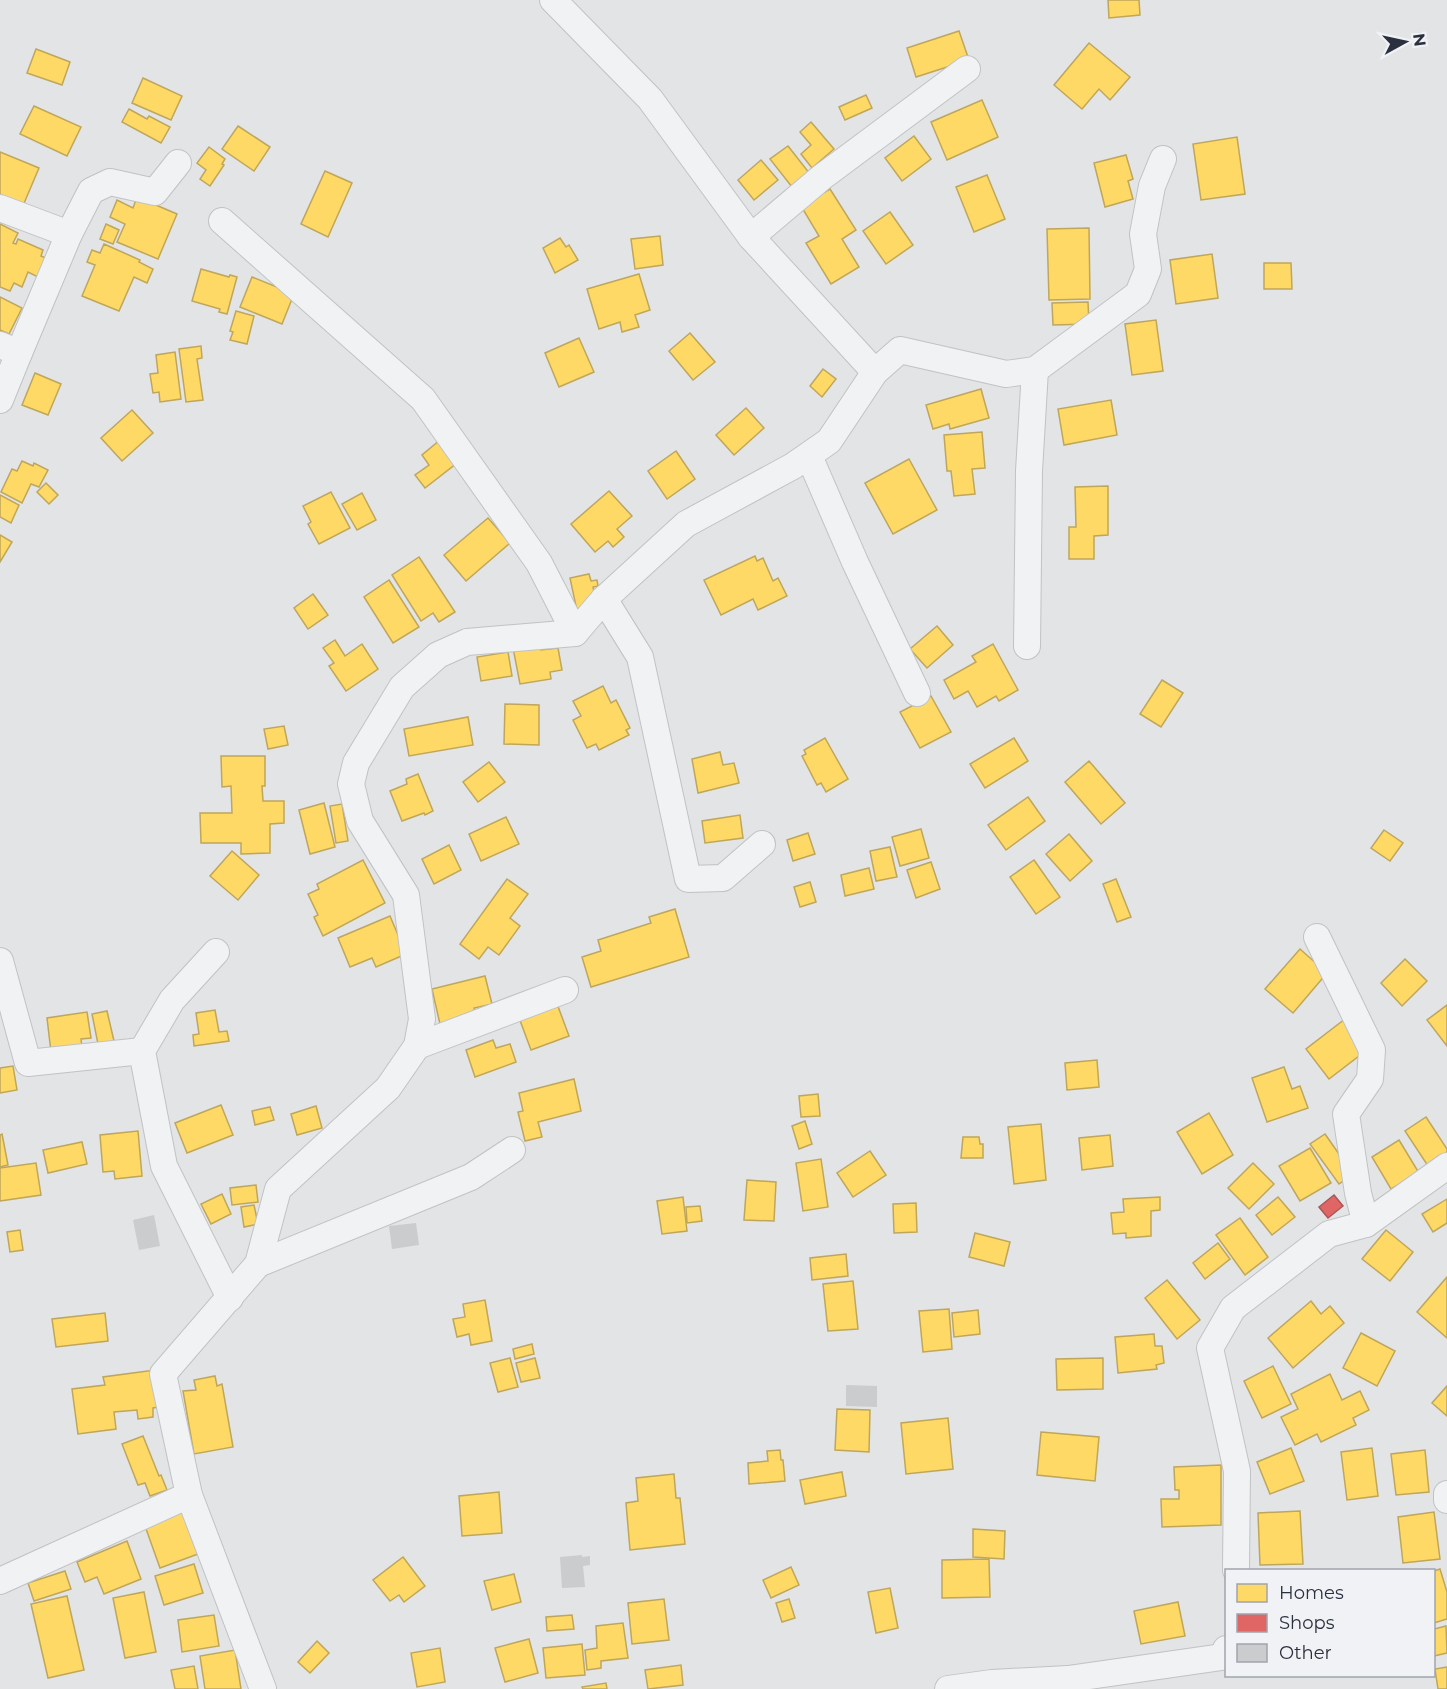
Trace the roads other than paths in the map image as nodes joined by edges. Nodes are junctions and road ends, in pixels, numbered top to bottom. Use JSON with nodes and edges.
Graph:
{"nodes":[{"id":1,"x":553,"y":0,"type":"edge"},
{"id":2,"x":967,"y":69,"type":"dead end"},
{"id":3,"x":1163,"y":159,"type":"dead end"},
{"id":4,"x":178,"y":163,"type":"dead end"},
{"id":5,"x":0,"y":208,"type":"edge"},
{"id":6,"x":222,"y":221,"type":"dead end"},
{"id":7,"x":69,"y":234,"type":"junction"},
{"id":8,"x":751,"y":237,"type":"junction"},
{"id":9,"x":10,"y":349,"type":"edge"},
{"id":10,"x":1035,"y":370,"type":"junction"},
{"id":11,"x":875,"y":372,"type":"junction"},
{"id":12,"x":0,"y":400,"type":"edge"},
{"id":13,"x":809,"y":456,"type":"junction"},
{"id":14,"x":604,"y":600,"type":"junction"},
{"id":15,"x":575,"y":633,"type":"junction"},
{"id":16,"x":1027,"y":646,"type":"dead end"},
{"id":17,"x":917,"y":693,"type":"dead end"},
{"id":18,"x":762,"y":844,"type":"dead end"},
{"id":19,"x":1317,"y":937,"type":"dead end"},
{"id":20,"x":216,"y":952,"type":"dead end"},
{"id":21,"x":0,"y":961,"type":"edge"},
{"id":22,"x":565,"y":990,"type":"dead end"},
{"id":23,"x":417,"y":1046,"type":"junction"},
{"id":24,"x":142,"y":1051,"type":"junction"},
{"id":25,"x":512,"y":1150,"type":"dead end"},
{"id":26,"x":1447,"y":1166,"type":"edge"},
{"id":27,"x":1366,"y":1224,"type":"junction"},
{"id":28,"x":258,"y":1264,"type":"junction"},
{"id":29,"x":230,"y":1298,"type":"junction"},
{"id":30,"x":1447,"y":1494,"type":"edge"},
{"id":31,"x":189,"y":1495,"type":"junction"},
{"id":32,"x":1447,"y":1500,"type":"edge"},
{"id":33,"x":1236,"y":1569,"type":"edge"},
{"id":34,"x":0,"y":1581,"type":"edge"},
{"id":35,"x":1225,"y":1652,"type":"edge"},
{"id":36,"x":992,"y":1686,"type":"edge"},
{"id":37,"x":263,"y":1689,"type":"edge"},
{"id":38,"x":948,"y":1689,"type":"edge"}],
"edges":[{"from":1,"to":8,"type":"street"},
{"from":2,"to":8,"type":"street"},
{"from":3,"to":10,"type":"street"},
{"from":4,"to":7,"type":"street"},
{"from":5,"to":7,"type":"street"},
{"from":6,"to":15,"type":"street"},
{"from":7,"to":9,"type":"street"},
{"from":8,"to":11,"type":"street"},
{"from":9,"to":12,"type":"street"},
{"from":10,"to":11,"type":"street"},
{"from":10,"to":16,"type":"street"},
{"from":11,"to":13,"type":"street"},
{"from":13,"to":14,"type":"street"},
{"from":13,"to":17,"type":"street"},
{"from":14,"to":15,"type":"street"},
{"from":14,"to":18,"type":"street"},
{"from":15,"to":23,"type":"street"},
{"from":19,"to":27,"type":"street"},
{"from":20,"to":24,"type":"street"},
{"from":21,"to":24,"type":"street"},
{"from":22,"to":23,"type":"street"},
{"from":23,"to":28,"type":"street"},
{"from":24,"to":29,"type":"street"},
{"from":25,"to":28,"type":"street"},
{"from":26,"to":27,"type":"street"},
{"from":27,"to":33,"type":"street"},
{"from":28,"to":29,"type":"street"},
{"from":29,"to":31,"type":"street"},
{"from":30,"to":32,"type":"street"},
{"from":31,"to":34,"type":"street"},
{"from":31,"to":37,"type":"street"},
{"from":35,"to":36,"type":"street"},
{"from":36,"to":38,"type":"street"}]}
